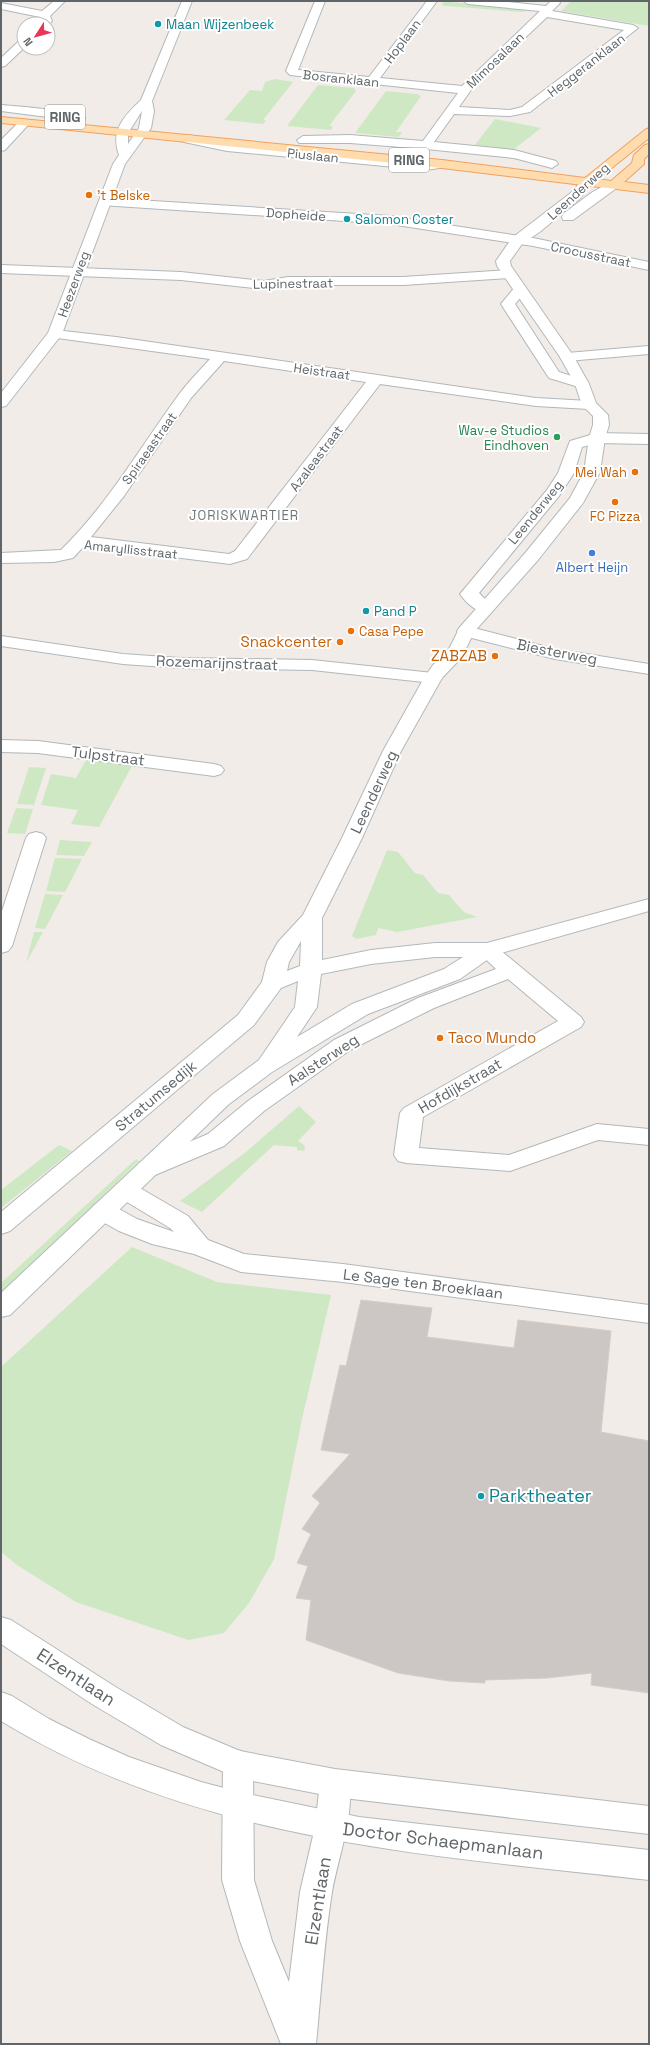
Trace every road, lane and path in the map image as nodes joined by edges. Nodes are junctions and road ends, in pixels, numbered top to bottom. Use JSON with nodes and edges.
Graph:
{"nodes":[{"id":1,"x":60,"y":1,"type":"edge"},
{"id":2,"x":187,"y":1,"type":"edge"},
{"id":3,"x":320,"y":1,"type":"edge"},
{"id":4,"x":432,"y":1,"type":"edge"},
{"id":5,"x":468,"y":1,"type":"edge"},
{"id":6,"x":557,"y":1,"type":"edge"},
{"id":7,"x":1,"y":6,"type":"edge"},
{"id":8,"x":546,"y":11,"type":"junction"},
{"id":9,"x":32,"y":16,"type":"edge"},
{"id":10,"x":47,"y":16,"type":"edge"},
{"id":11,"x":16,"y":49,"type":"edge"},
{"id":12,"x":1,"y":63,"type":"edge"},
{"id":13,"x":372,"y":81,"type":"junction"},
{"id":14,"x":465,"y":90,"type":"junction"},
{"id":15,"x":146,"y":101,"type":"junction"},
{"id":16,"x":1,"y":108,"type":"edge"},
{"id":17,"x":451,"y":110,"type":"junction"},
{"id":18,"x":1,"y":113,"type":"edge"},
{"id":19,"x":79,"y":118,"type":"junction"},
{"id":20,"x":1,"y":120,"type":"edge"},
{"id":21,"x":24,"y":123,"type":"junction"},
{"id":22,"x":148,"y":124,"type":"junction"},
{"id":23,"x":125,"y":127,"type":"junction"},
{"id":24,"x":649,"y":132,"type":"edge"},
{"id":25,"x":142,"y":135,"type":"junction"},
{"id":26,"x":185,"y":138,"type":"joint"},
{"id":27,"x":303,"y":140,"type":"junction"},
{"id":28,"x":426,"y":145,"type":"junction"},
{"id":29,"x":1,"y":146,"type":"edge"},
{"id":30,"x":649,"y":148,"type":"edge"},
{"id":31,"x":125,"y":154,"type":"junction"},
{"id":32,"x":442,"y":164,"type":"joint"},
{"id":33,"x":558,"y":164,"type":"joint"},
{"id":34,"x":586,"y":168,"type":"dead end"},
{"id":35,"x":601,"y":169,"type":"junction"},
{"id":36,"x":628,"y":173,"type":"junction"},
{"id":37,"x":642,"y":176,"type":"dead end"},
{"id":38,"x":588,"y":181,"type":"junction"},
{"id":39,"x":614,"y":184,"type":"junction"},
{"id":40,"x":649,"y":188,"type":"edge"},
{"id":41,"x":105,"y":202,"type":"junction"},
{"id":42,"x":517,"y":241,"type":"junction"},
{"id":43,"x":533,"y":242,"type":"junction"},
{"id":44,"x":649,"y":266,"type":"edge"},
{"id":45,"x":1,"y":269,"type":"edge"},
{"id":46,"x":78,"y":271,"type":"junction"},
{"id":47,"x":509,"y":274,"type":"junction"},
{"id":48,"x":520,"y":290,"type":"junction"},
{"id":49,"x":55,"y":334,"type":"junction"},
{"id":50,"x":649,"y":350,"type":"edge"},
{"id":51,"x":220,"y":357,"type":"junction"},
{"id":52,"x":567,"y":357,"type":"junction"},
{"id":53,"x":376,"y":379,"type":"junction"},
{"id":54,"x":582,"y":384,"type":"junction"},
{"id":55,"x":1,"y":403,"type":"edge"},
{"id":56,"x":590,"y":404,"type":"junction"},
{"id":57,"x":597,"y":438,"type":"junction"},
{"id":58,"x":649,"y":439,"type":"edge"},
{"id":59,"x":80,"y":541,"type":"junction"},
{"id":60,"x":241,"y":555,"type":"joint"},
{"id":61,"x":1,"y":558,"type":"edge"},
{"id":62,"x":485,"y":608,"type":"junction"},
{"id":63,"x":463,"y":636,"type":"junction"},
{"id":64,"x":1,"y":641,"type":"edge"},
{"id":65,"x":649,"y":670,"type":"edge"},
{"id":66,"x":436,"y":673,"type":"junction"},
{"id":67,"x":1,"y":746,"type":"edge"},
{"id":68,"x":214,"y":770,"type":"dead end"},
{"id":69,"x":36,"y":838,"type":"dead end"},
{"id":70,"x":649,"y":905,"type":"edge"},
{"id":71,"x":312,"y":918,"type":"junction"},
{"id":72,"x":1,"y":946,"type":"edge"},
{"id":73,"x":487,"y":950,"type":"junction"},
{"id":74,"x":309,"y":970,"type":"junction"},
{"id":75,"x":512,"y":970,"type":"junction"},
{"id":76,"x":273,"y":983,"type":"junction"},
{"id":77,"x":264,"y":1067,"type":"junction"},
{"id":78,"x":649,"y":1137,"type":"edge"},
{"id":79,"x":147,"y":1169,"type":"junction"},
{"id":80,"x":125,"y":1190,"type":"junction"},
{"id":81,"x":103,"y":1212,"type":"junction"},
{"id":82,"x":1,"y":1225,"type":"edge"},
{"id":83,"x":199,"y":1246,"type":"junction"},
{"id":84,"x":1,"y":1308,"type":"edge"},
{"id":85,"x":649,"y":1314,"type":"edge"},
{"id":86,"x":1,"y":1629,"type":"edge"},
{"id":87,"x":1,"y":1705,"type":"edge"},
{"id":88,"x":238,"y":1764,"type":"junction"},
{"id":89,"x":335,"y":1783,"type":"junction"},
{"id":90,"x":239,"y":1807,"type":"junction"},
{"id":91,"x":649,"y":1820,"type":"edge"},
{"id":92,"x":331,"y":1827,"type":"junction"},
{"id":93,"x":649,"y":1865,"type":"edge"},
{"id":94,"x":298,"y":2044,"type":"edge"}],
"edges":[{"from":1,"to":10,"type":"street"},
{"from":2,"to":15,"type":"street"},
{"from":3,"to":13,"type":"street","name":"Bosranklaan"},
{"from":4,"to":13,"type":"street","name":"Hoplaan"},
{"from":5,"to":8,"type":"street"},
{"from":6,"to":8,"type":"street","name":"Mimosalaan"},
{"from":7,"to":9,"type":"street"},
{"from":8,"to":14,"type":"street","name":"Mimosalaan"},
{"from":8,"to":17,"type":"street","name":"Heggeranklaan"},
{"from":11,"to":12,"type":"street"},
{"from":13,"to":14,"type":"street","name":"Bosranklaan"},
{"from":14,"to":17,"type":"street","name":"Mimosalaan"},
{"from":15,"to":22,"type":"street"},
{"from":15,"to":23,"type":"street"},
{"from":16,"to":19,"type":"street","name":"Piuslaan"},
{"from":17,"to":28,"type":"street","name":"Mimosalaan"},
{"from":18,"to":19,"type":"main road","name":"Piuslaan","number":"RING"},
{"from":19,"to":23,"type":"main road","name":"Piuslaan","number":"RING"},
{"from":20,"to":21,"type":"main road","name":"Piuslaan","number":"RING"},
{"from":21,"to":23,"type":"main road","name":"Piuslaan","number":"RING"},
{"from":21,"to":29,"type":"street"},
{"from":22,"to":23,"type":"main road","name":"Piuslaan","number":"RING"},
{"from":22,"to":25,"type":"street","name":"Heezerweg"},
{"from":22,"to":27,"type":"main road","name":"Piuslaan","number":"RING"},
{"from":23,"to":25,"type":"main road","name":"Piuslaan","number":"RING"},
{"from":23,"to":31,"type":"street"},
{"from":24,"to":35,"type":"main road","name":"Leenderweg"},
{"from":25,"to":26,"type":"main road","name":"Piuslaan","number":"RING"},
{"from":25,"to":31,"type":"street","name":"Heezerweg"},
{"from":26,"to":32,"type":"street","name":"Piuslaan"},
{"from":27,"to":28,"type":"street","name":"Piuslaan"},
{"from":27,"to":33,"type":"main road","name":"Piuslaan","number":"RING"},
{"from":28,"to":33,"type":"street","name":"Piuslaan"},
{"from":30,"to":36,"type":"main road","name":"Leenderweg"},
{"from":31,"to":41,"type":"street","name":"Heezerweg"},
{"from":32,"to":38,"type":"main road","name":"Piuslaan","number":"RING"},
{"from":34,"to":35,"type":"main road"},
{"from":35,"to":36,"type":"main road"},
{"from":35,"to":38,"type":"main road","name":"Leenderweg"},
{"from":36,"to":37,"type":"main road"},
{"from":36,"to":39,"type":"main road","name":"Leenderweg"},
{"from":38,"to":39,"type":"main road","number":"RING"},
{"from":38,"to":42,"type":"street","name":"Leenderweg"},
{"from":39,"to":40,"type":"main road","number":"RING"},
{"from":39,"to":43,"type":"street","name":"Leenderweg"},
{"from":41,"to":42,"type":"street","name":"Dopheide"},
{"from":41,"to":46,"type":"street","name":"Heezerweg"},
{"from":42,"to":43,"type":"street","name":"Dopheide"},
{"from":42,"to":47,"type":"street","name":"Leenderweg"},
{"from":43,"to":44,"type":"street","name":"Crocusstraat"},
{"from":43,"to":47,"type":"street","name":"Leenderweg"},
{"from":45,"to":46,"type":"street","name":"Lupinestraat"},
{"from":46,"to":47,"type":"street","name":"Lupinestraat"},
{"from":46,"to":49,"type":"street","name":"Heezerweg"},
{"from":47,"to":48,"type":"street","name":"Leenderweg"},
{"from":48,"to":52,"type":"street","name":"Leenderweg"},
{"from":48,"to":54,"type":"street"},
{"from":49,"to":51,"type":"street","name":"Heistraat"},
{"from":49,"to":55,"type":"street","name":"Heezerweg"},
{"from":50,"to":52,"type":"street"},
{"from":51,"to":53,"type":"street","name":"Heistraat"},
{"from":51,"to":59,"type":"street","name":"Spiraeastraat"},
{"from":52,"to":54,"type":"street","name":"Leenderweg"},
{"from":53,"to":56,"type":"street","name":"Heistraat"},
{"from":53,"to":60,"type":"street","name":"Azaleastraat"},
{"from":54,"to":56,"type":"street","name":"Leenderweg"},
{"from":56,"to":57,"type":"street","name":"Leenderweg"},
{"from":57,"to":58,"type":"street"},
{"from":57,"to":62,"type":"street","name":"Leenderweg"},
{"from":57,"to":62,"type":"street","name":"Leenderweg"},
{"from":59,"to":60,"type":"street","name":"Amaryllisstraat"},
{"from":59,"to":61,"type":"street","name":"Amaryllisstraat"},
{"from":62,"to":63,"type":"street","name":"Leenderweg"},
{"from":63,"to":65,"type":"street","name":"Biesterweg"},
{"from":63,"to":66,"type":"street","name":"Leenderweg"},
{"from":64,"to":66,"type":"street","name":"Rozemarijnstraat"},
{"from":66,"to":71,"type":"street","name":"Leenderweg"},
{"from":67,"to":68,"type":"street","name":"Tulpstraat"},
{"from":69,"to":72,"type":"street"},
{"from":70,"to":73,"type":"street","name":"Aalsterweg"},
{"from":71,"to":74,"type":"street","name":"Leenderweg"},
{"from":71,"to":76,"type":"street","name":"Leenderweg"},
{"from":73,"to":74,"type":"street","name":"Aalsterweg"},
{"from":73,"to":75,"type":"street"},
{"from":73,"to":77,"type":"street","name":"Aalsterweg"},
{"from":74,"to":76,"type":"street"},
{"from":74,"to":77,"type":"street","name":"Leenderweg"},
{"from":75,"to":78,"type":"street","name":"Hofdijkstraat"},
{"from":75,"to":79,"type":"street","name":"Aalsterweg"},
{"from":76,"to":82,"type":"street","name":"Stratumsedijk"},
{"from":77,"to":79,"type":"street"},
{"from":79,"to":80,"type":"street"},
{"from":80,"to":81,"type":"street"},
{"from":80,"to":83,"type":"street","name":"Le Sage ten Broeklaan"},
{"from":81,"to":83,"type":"street","name":"Le Sage ten Broeklaan"},
{"from":81,"to":84,"type":"street"},
{"from":83,"to":85,"type":"street","name":"Le Sage ten Broeklaan"},
{"from":86,"to":88,"type":"street","name":"Elzentlaan"},
{"from":87,"to":90,"type":"street"},
{"from":88,"to":89,"type":"street","name":"Elzentlaan"},
{"from":88,"to":90,"type":"street","name":"Elzentlaan"},
{"from":89,"to":91,"type":"street"},
{"from":89,"to":92,"type":"street","name":"Elzentlaan"},
{"from":90,"to":92,"type":"street","name":"Doctor Schaepmanlaan"},
{"from":90,"to":94,"type":"street","name":"Elzentlaan"},
{"from":92,"to":93,"type":"street","name":"Doctor Schaepmanlaan"},
{"from":92,"to":94,"type":"street","name":"Elzentlaan"}]}
